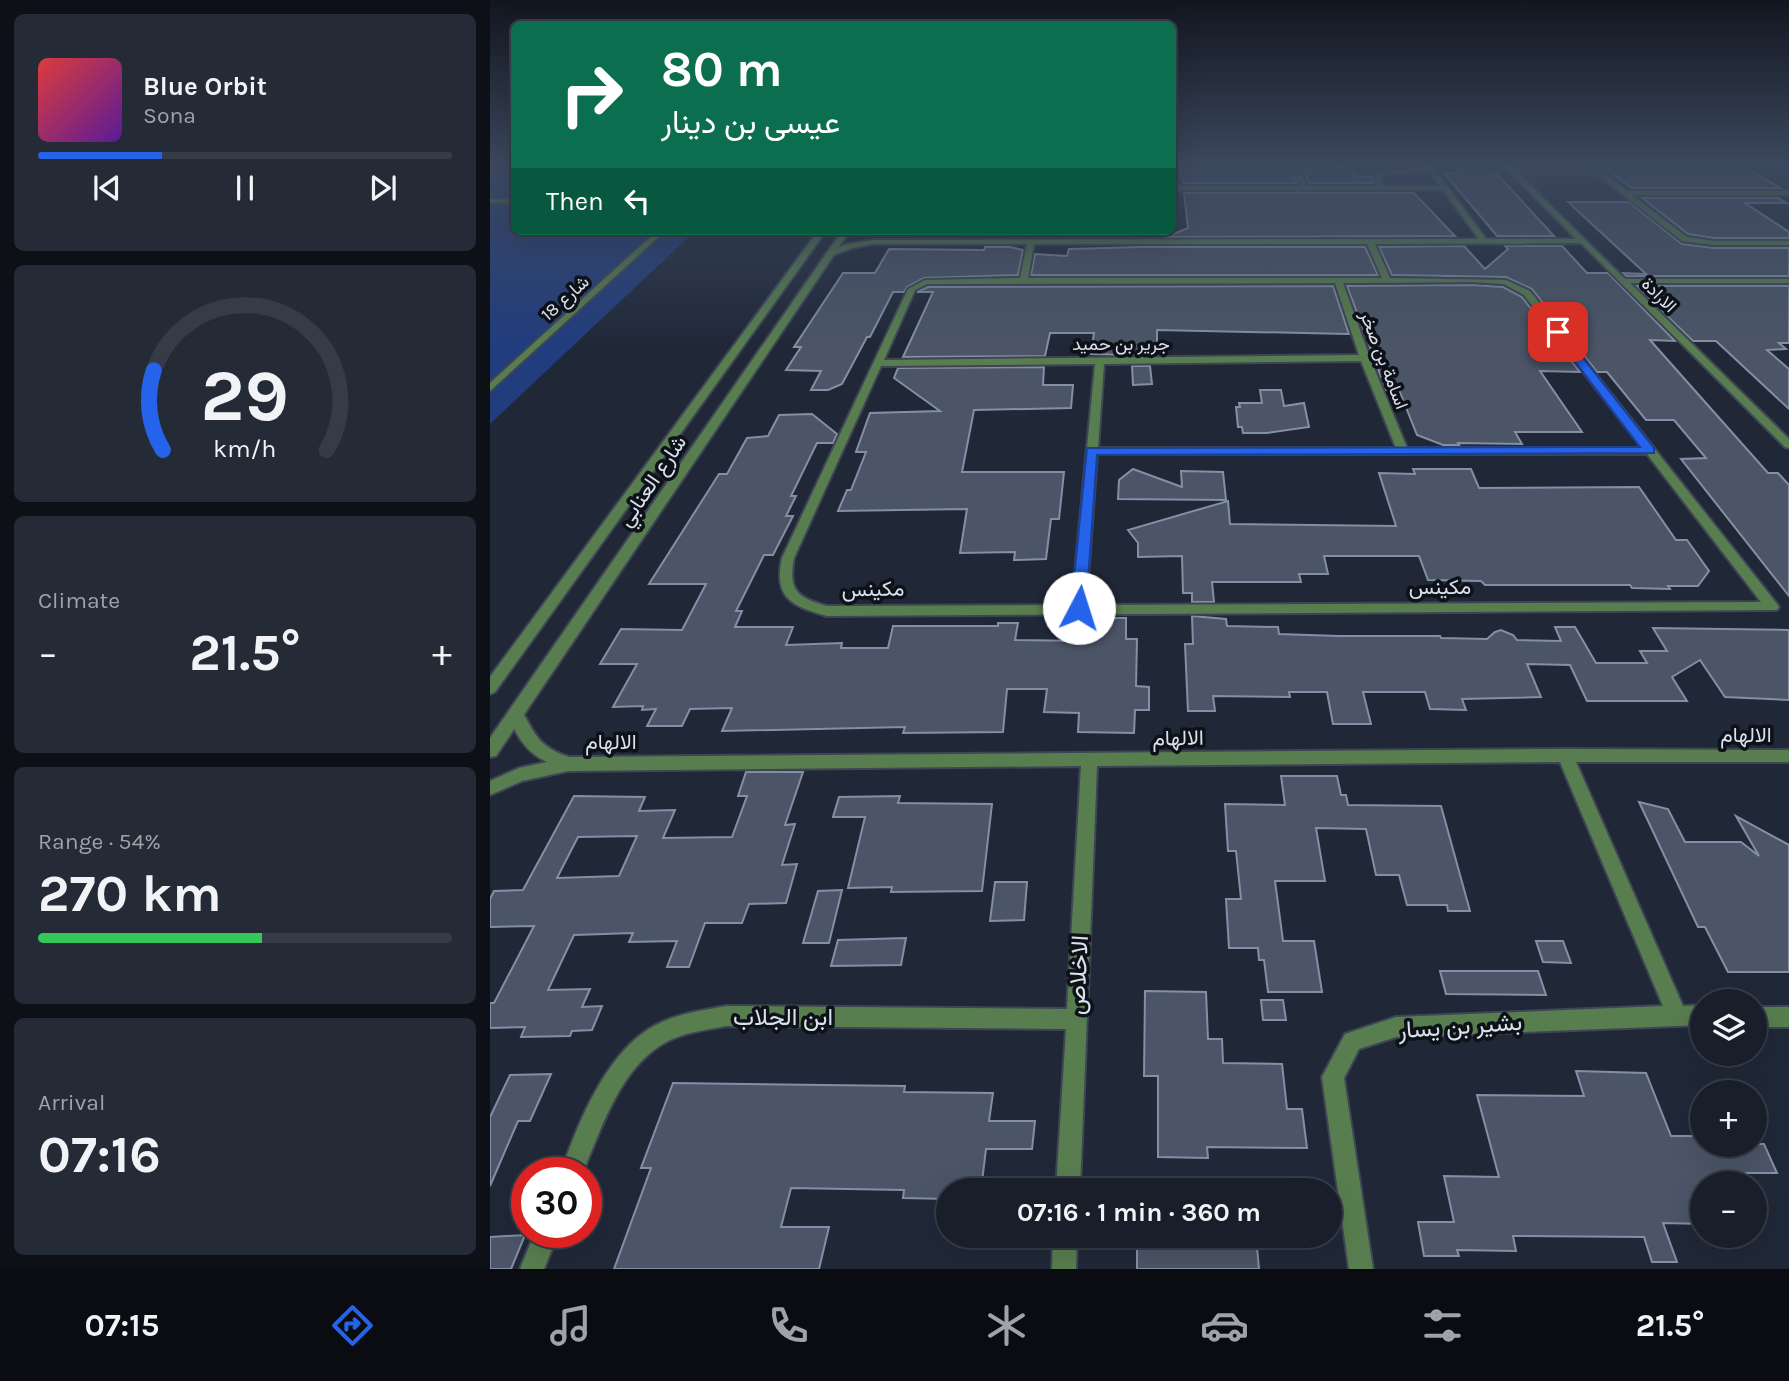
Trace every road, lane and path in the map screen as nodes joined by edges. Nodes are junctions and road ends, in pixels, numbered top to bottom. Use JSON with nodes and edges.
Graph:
{"nodes":[{"id":1,"x":1473,"y":225,"type":"edge"},
{"id":2,"x":1565,"y":225,"type":"edge"},
{"id":3,"x":1667,"y":225,"type":"edge"},
{"id":4,"x":657,"y":235,"type":"edge"},
{"id":5,"x":819,"y":235,"type":"edge"},
{"id":6,"x":843,"y":235,"type":"edge"},
{"id":7,"x":853,"y":235,"type":"edge"},
{"id":8,"x":1168,"y":235,"type":"edge"},
{"id":9,"x":1370,"y":240,"type":"junction"},
{"id":10,"x":1484,"y":241,"type":"junction"},
{"id":11,"x":1581,"y":241,"type":"junction"},
{"id":12,"x":873,"y":242,"type":"junction"},
{"id":13,"x":1031,"y":242,"type":"junction"},
{"id":14,"x":1169,"y":243,"type":"junction"},
{"id":15,"x":1789,"y":243,"type":"edge"},
{"id":16,"x":829,"y":256,"type":"junction"},
{"id":17,"x":1023,"y":281,"type":"junction"},
{"id":18,"x":1338,"y":281,"type":"junction"},
{"id":19,"x":1387,"y":281,"type":"junction"},
{"id":20,"x":1623,"y":281,"type":"junction"},
{"id":21,"x":1789,"y":281,"type":"edge"},
{"id":22,"x":1365,"y":358,"type":"junction"},
{"id":23,"x":1100,"y":359,"type":"junction"},
{"id":24,"x":878,"y":363,"type":"junction"},
{"id":25,"x":490,"y":388,"type":"edge"},
{"id":26,"x":1789,"y":445,"type":"edge"},
{"id":27,"x":1402,"y":450,"type":"junction"},
{"id":28,"x":1091,"y":451,"type":"junction"},
{"id":29,"x":1650,"y":451,"type":"junction"},
{"id":30,"x":1772,"y":607,"type":"junction"},
{"id":31,"x":1789,"y":607,"type":"edge"},
{"id":32,"x":1079,"y":608,"type":"junction"},
{"id":33,"x":490,"y":688,"type":"edge"},
{"id":34,"x":516,"y":713,"type":"junction"},
{"id":35,"x":490,"y":751,"type":"edge"},
{"id":36,"x":1565,"y":755,"type":"junction"},
{"id":37,"x":1789,"y":756,"type":"edge"},
{"id":38,"x":1089,"y":760,"type":"junction"},
{"id":39,"x":568,"y":764,"type":"junction"},
{"id":40,"x":490,"y":788,"type":"edge"},
{"id":41,"x":1677,"y":1015,"type":"junction"},
{"id":42,"x":1690,"y":1015,"type":"edge"},
{"id":43,"x":1767,"y":1017,"type":"edge"},
{"id":44,"x":1789,"y":1017,"type":"edge"},
{"id":45,"x":1076,"y":1018,"type":"junction"},
{"id":46,"x":579,"y":1157,"type":"edge"},
{"id":47,"x":1069,"y":1178,"type":"edge"},
{"id":48,"x":541,"y":1248,"type":"edge"},
{"id":49,"x":1065,"y":1248,"type":"edge"},
{"id":50,"x":532,"y":1269,"type":"edge"},
{"id":51,"x":1064,"y":1269,"type":"edge"},
{"id":52,"x":1361,"y":1269,"type":"edge"}],
"edges":[{"from":1,"to":10,"type":"street"},
{"from":2,"to":11,"type":"street","name":"الارادة"},
{"from":3,"to":15,"type":"street"},
{"from":4,"to":25,"type":"street","name":"شارع 18"},
{"from":5,"to":33,"type":"street","name":"شارع العنابي"},
{"from":6,"to":16,"type":"street","name":"شارع العنابي"},
{"from":7,"to":12,"type":"street"},
{"from":8,"to":14,"type":"street"},
{"from":9,"to":10,"type":"street"},
{"from":9,"to":14,"type":"street"},
{"from":9,"to":19,"type":"street"},
{"from":10,"to":11,"type":"street"},
{"from":11,"to":20,"type":"street","name":"الارادة"},
{"from":12,"to":13,"type":"street"},
{"from":12,"to":16,"type":"street"},
{"from":13,"to":14,"type":"street"},
{"from":13,"to":17,"type":"street"},
{"from":16,"to":34,"type":"street","name":"شارع العنابي"},
{"from":17,"to":18,"type":"street","name":"مكينس"},
{"from":17,"to":24,"type":"street","name":"مكينس"},
{"from":18,"to":19,"type":"street","name":"مكينس"},
{"from":18,"to":22,"type":"street","name":"اسامة بن صخر"},
{"from":19,"to":29,"type":"street","name":"مكينس"},
{"from":20,"to":21,"type":"street"},
{"from":20,"to":26,"type":"street","name":"الارادة"},
{"from":22,"to":23,"type":"street","name":"جرير بن حميد"},
{"from":22,"to":27,"type":"street","name":"اسامة بن صخر"},
{"from":23,"to":24,"type":"street","name":"جرير بن حميد"},
{"from":23,"to":28,"type":"street"},
{"from":24,"to":32,"type":"street","name":"مكينس"},
{"from":27,"to":28,"type":"street"},
{"from":27,"to":29,"type":"street"},
{"from":28,"to":32,"type":"street"},
{"from":29,"to":30,"type":"street","name":"مكينس"},
{"from":30,"to":31,"type":"street","name":"مكينس"},
{"from":30,"to":32,"type":"street","name":"مكينس"},
{"from":34,"to":35,"type":"street","name":"شارع العنابي"},
{"from":34,"to":39,"type":"street","name":"الالهام"},
{"from":36,"to":37,"type":"street","name":"الالهام"},
{"from":36,"to":38,"type":"street","name":"الالهام"},
{"from":36,"to":41,"type":"street"},
{"from":38,"to":39,"type":"street","name":"الالهام"},
{"from":38,"to":45,"type":"street","name":"الاخلاص"},
{"from":39,"to":40,"type":"street","name":"الالهام"},
{"from":41,"to":42,"type":"street","name":"بشير بن يسار"},
{"from":41,"to":52,"type":"street","name":"بشير بن يسار"},
{"from":43,"to":44,"type":"street"},
{"from":45,"to":46,"type":"street","name":"ابن الجلاب"},
{"from":45,"to":47,"type":"street","name":"الاخلاص"},
{"from":48,"to":50,"type":"street"},
{"from":49,"to":51,"type":"street"}]}
